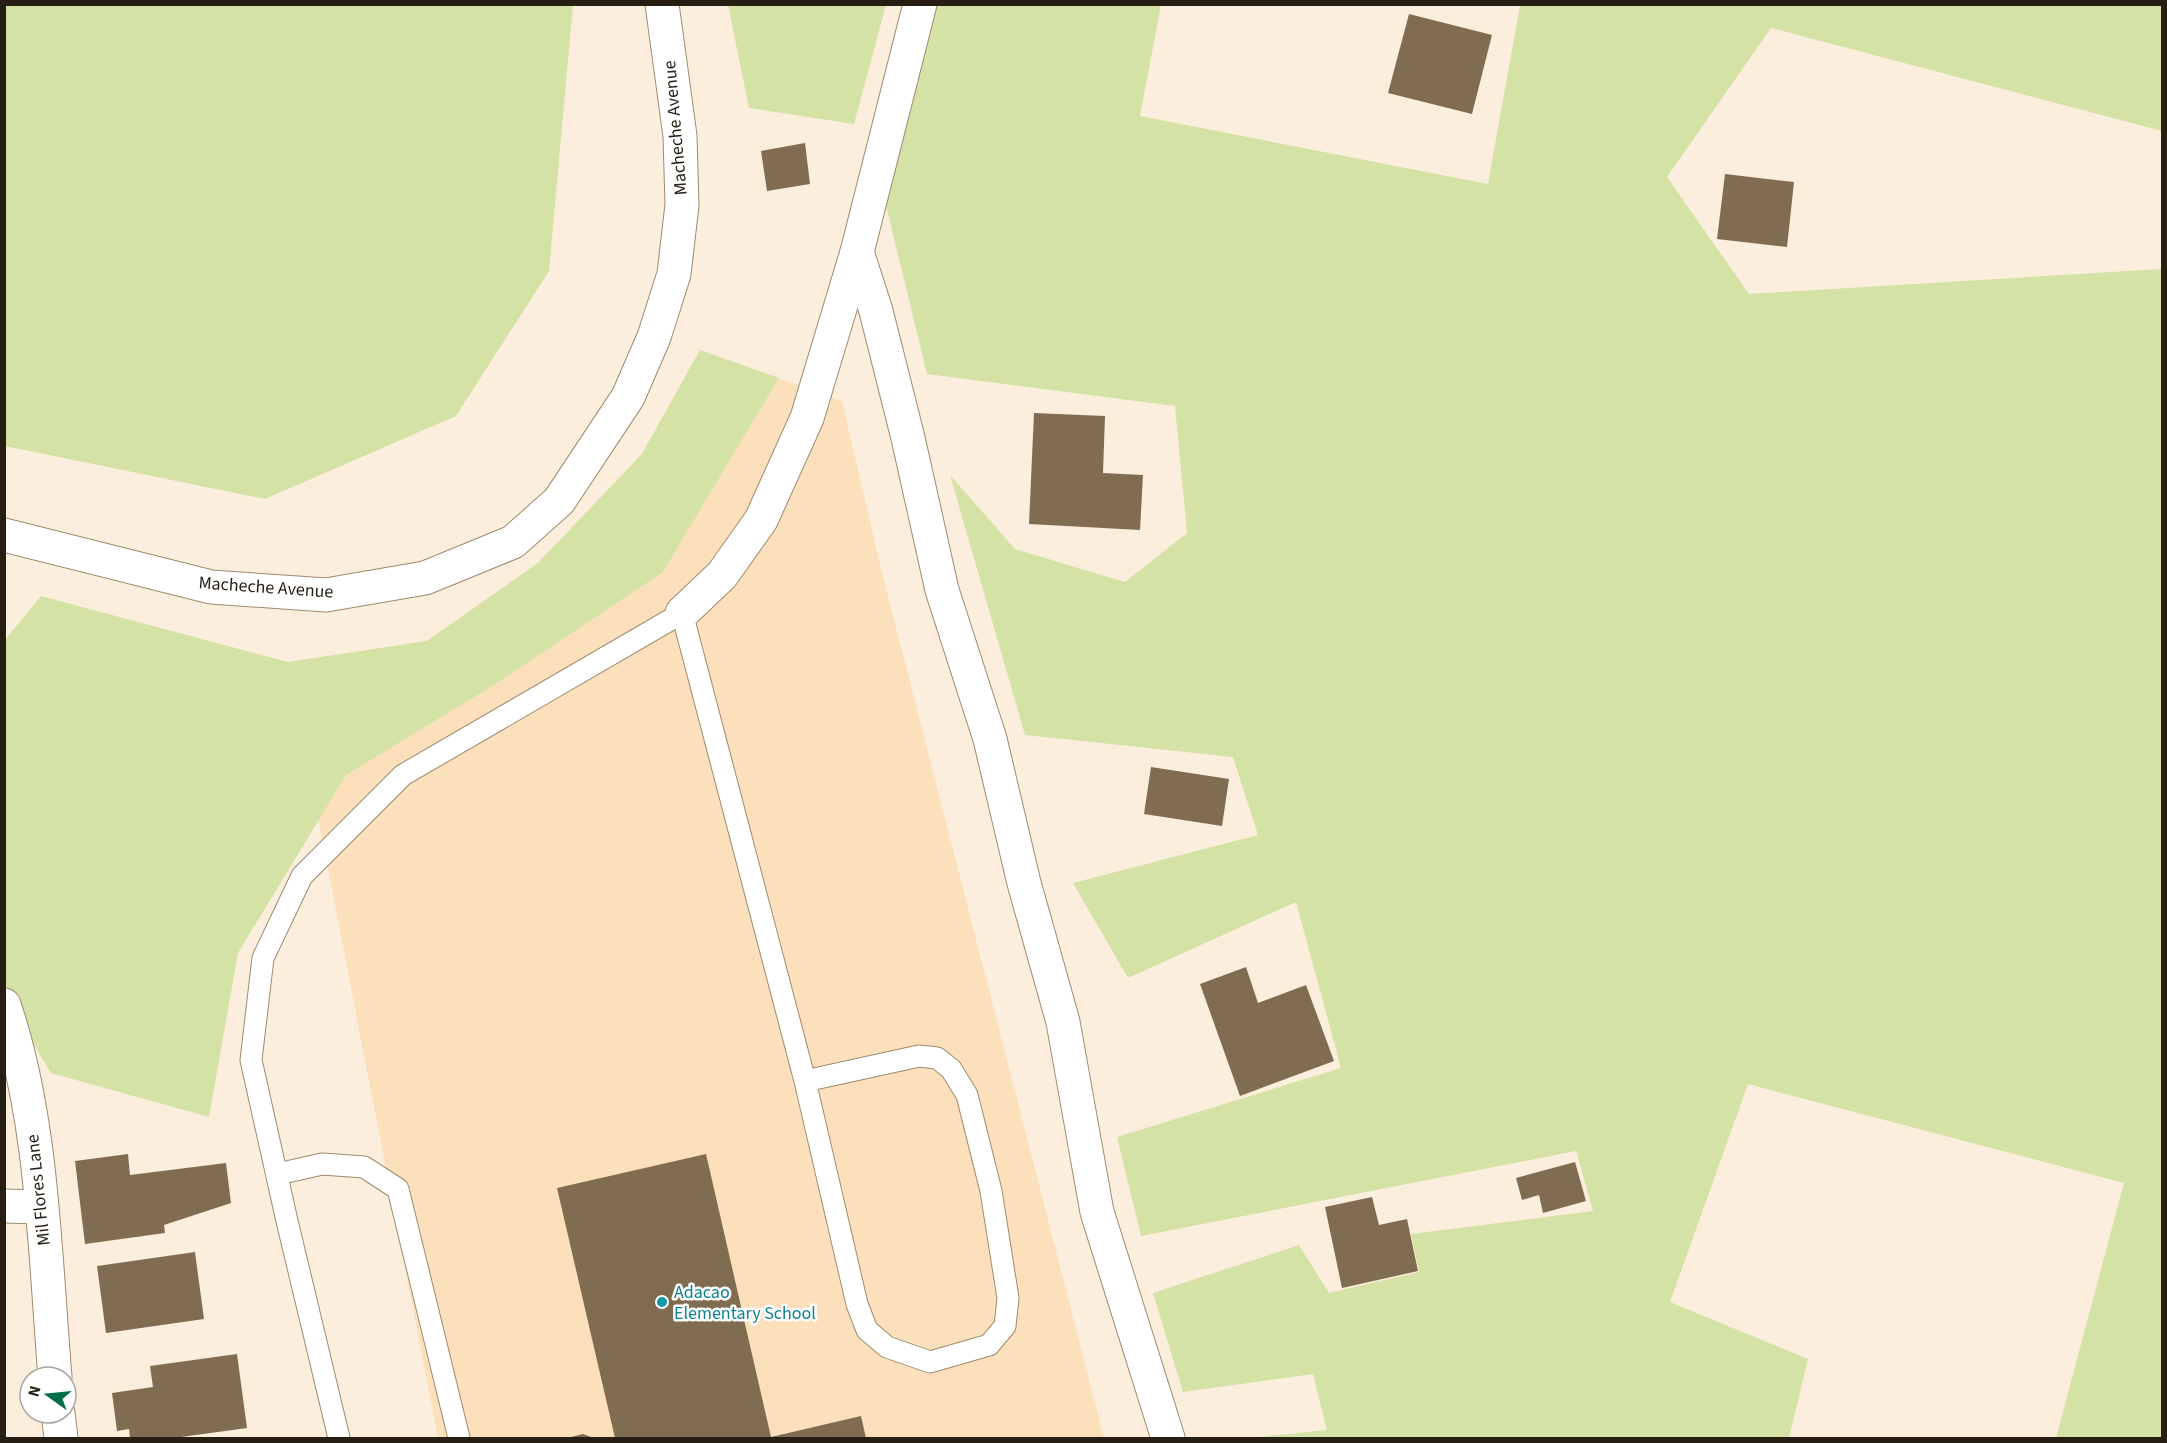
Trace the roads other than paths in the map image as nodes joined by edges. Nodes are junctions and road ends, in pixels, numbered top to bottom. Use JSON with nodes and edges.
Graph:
{"nodes":[{"id":1,"x":662,"y":4,"type":"edge"},
{"id":2,"x":920,"y":4,"type":"edge"},
{"id":3,"x":857,"y":252,"type":"junction"},
{"id":4,"x":4,"y":535,"type":"edge"},
{"id":5,"x":682,"y":613,"type":"junction"},
{"id":6,"x":4,"y":1005,"type":"edge"},
{"id":7,"x":805,"y":1081,"type":"junction"},
{"id":8,"x":278,"y":1174,"type":"junction"},
{"id":9,"x":4,"y":1206,"type":"edge"},
{"id":10,"x":40,"y":1207,"type":"junction"},
{"id":11,"x":54,"y":1365,"type":"edge"},
{"id":12,"x":339,"y":1438,"type":"edge"},
{"id":13,"x":459,"y":1438,"type":"edge"},
{"id":14,"x":1168,"y":1438,"type":"edge"}],
"edges":[{"from":1,"to":4,"type":"street","name":"Macheche Avenue"},
{"from":2,"to":3,"type":"street"},
{"from":3,"to":5,"type":"street"},
{"from":3,"to":14,"type":"street"},
{"from":5,"to":7,"type":"lane"},
{"from":5,"to":8,"type":"lane"},
{"from":6,"to":10,"type":"street","name":"Mil Flores Lane"},
{"from":7,"to":7,"type":"lane"},
{"from":8,"to":12,"type":"lane"},
{"from":8,"to":13,"type":"lane"},
{"from":9,"to":10,"type":"street"},
{"from":10,"to":11,"type":"street","name":"Mil Flores Lane"}]}
